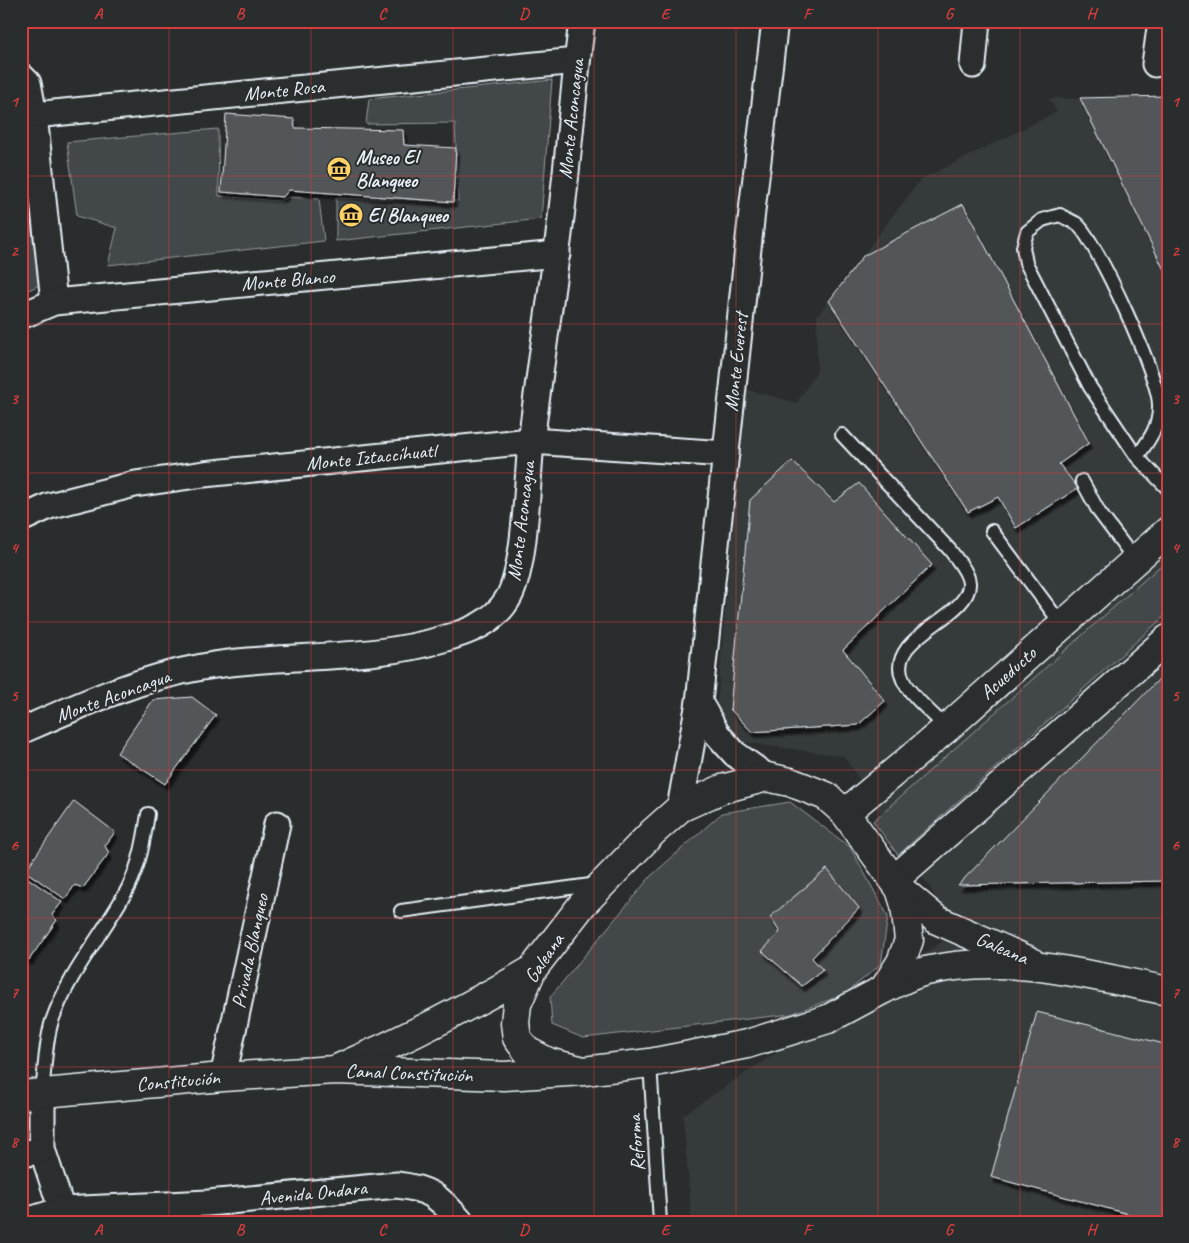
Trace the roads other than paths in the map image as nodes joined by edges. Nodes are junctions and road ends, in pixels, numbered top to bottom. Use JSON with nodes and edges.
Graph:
{"nodes":[{"id":1,"x":582,"y":21,"type":"edge"},
{"id":2,"x":775,"y":21,"type":"edge"},
{"id":3,"x":977,"y":21,"type":"edge"},
{"id":4,"x":1161,"y":21,"type":"edge"},
{"id":5,"x":576,"y":61,"type":"junction"},
{"id":6,"x":1156,"y":64,"type":"dead end"},
{"id":7,"x":973,"y":65,"type":"dead end"},
{"id":8,"x":21,"y":76,"type":"edge"},
{"id":9,"x":34,"y":115,"type":"junction"},
{"id":10,"x":557,"y":254,"type":"junction"},
{"id":11,"x":54,"y":302,"type":"junction"},
{"id":12,"x":21,"y":316,"type":"edge"},
{"id":13,"x":842,"y":435,"type":"dead end"},
{"id":14,"x":531,"y":441,"type":"junction"},
{"id":15,"x":726,"y":454,"type":"junction"},
{"id":16,"x":1137,"y":457,"type":"junction"},
{"id":17,"x":1082,"y":480,"type":"dead end"},
{"id":18,"x":1168,"y":489,"type":"edge"},
{"id":19,"x":21,"y":519,"type":"edge"},
{"id":20,"x":992,"y":531,"type":"dead end"},
{"id":21,"x":1168,"y":531,"type":"edge"},
{"id":22,"x":1135,"y":560,"type":"junction"},
{"id":23,"x":1062,"y":625,"type":"junction"},
{"id":24,"x":1168,"y":639,"type":"edge"},
{"id":25,"x":700,"y":702,"type":"junction"},
{"id":26,"x":947,"y":728,"type":"junction"},
{"id":27,"x":21,"y":731,"type":"edge"},
{"id":28,"x":767,"y":777,"type":"junction"},
{"id":29,"x":680,"y":808,"type":"junction"},
{"id":30,"x":845,"y":813,"type":"junction"},
{"id":31,"x":148,"y":814,"type":"dead end"},
{"id":32,"x":277,"y":824,"type":"dead end"},
{"id":33,"x":603,"y":883,"type":"junction"},
{"id":34,"x":897,"y":884,"type":"junction"},
{"id":35,"x":401,"y":911,"type":"dead end"},
{"id":36,"x":1043,"y":966,"type":"junction"},
{"id":37,"x":532,"y":970,"type":"junction"},
{"id":38,"x":884,"y":989,"type":"junction"},
{"id":39,"x":1168,"y":991,"type":"edge"},
{"id":40,"x":650,"y":1063,"type":"junction"},
{"id":41,"x":335,"y":1070,"type":"junction"},
{"id":42,"x":584,"y":1071,"type":"junction"},
{"id":43,"x":223,"y":1077,"type":"junction"},
{"id":44,"x":32,"y":1094,"type":"edge"},
{"id":45,"x":32,"y":1152,"type":"edge"},
{"id":46,"x":208,"y":1203,"type":"junction"},
{"id":47,"x":62,"y":1210,"type":"junction"},
{"id":48,"x":23,"y":1222,"type":"edge"},
{"id":49,"x":191,"y":1222,"type":"edge"},
{"id":50,"x":461,"y":1222,"type":"edge"},
{"id":51,"x":660,"y":1222,"type":"edge"}],
"edges":[{"from":1,"to":5,"type":"street","name":"Monte Aconcagua"},
{"from":2,"to":15,"type":"street","name":"Monte Everest"},
{"from":3,"to":7,"type":"street"},
{"from":4,"to":6,"type":"street"},
{"from":5,"to":9,"type":"street","name":"Monte Rosa"},
{"from":5,"to":10,"type":"street","name":"Monte Aconcagua"},
{"from":8,"to":9,"type":"street"},
{"from":9,"to":11,"type":"street"},
{"from":10,"to":11,"type":"street","name":"Monte Blanco"},
{"from":10,"to":14,"type":"street","name":"Monte Aconcagua"},
{"from":11,"to":12,"type":"street","name":"Monte Blanco"},
{"from":13,"to":26,"type":"lane"},
{"from":14,"to":15,"type":"street","name":"Monte Iztaccíhuatl"},
{"from":14,"to":19,"type":"street","name":"Monte Iztaccíhuatl"},
{"from":14,"to":27,"type":"street","name":"Monte Aconcagua"},
{"from":15,"to":25,"type":"street","name":"Monte Everest"},
{"from":16,"to":16,"type":"lane"},
{"from":16,"to":18,"type":"lane"},
{"from":17,"to":22,"type":"lane"},
{"from":20,"to":23,"type":"lane"},
{"from":21,"to":22,"type":"street","name":"Acueducto"},
{"from":22,"to":23,"type":"street","name":"Acueducto"},
{"from":23,"to":26,"type":"street","name":"Acueducto"},
{"from":24,"to":34,"type":"street"},
{"from":25,"to":28,"type":"street"},
{"from":25,"to":29,"type":"street","name":"Monte Everest"},
{"from":26,"to":30,"type":"street","name":"Acueducto"},
{"from":28,"to":29,"type":"street","name":"Galeana"},
{"from":28,"to":30,"type":"street","name":"Galeana"},
{"from":29,"to":33,"type":"street","name":"Galeana"},
{"from":30,"to":34,"type":"street","name":"Galeana"},
{"from":31,"to":44,"type":"lane"},
{"from":32,"to":43,"type":"street","name":"Privada Blanqueo"},
{"from":33,"to":35,"type":"lane"},
{"from":33,"to":37,"type":"street","name":"Galeana"},
{"from":34,"to":36,"type":"street","name":"Galeana"},
{"from":34,"to":38,"type":"street","name":"Galeana"},
{"from":36,"to":38,"type":"street","name":"Galeana"},
{"from":36,"to":39,"type":"street"},
{"from":37,"to":41,"type":"street","name":"Canal Constitución"},
{"from":37,"to":42,"type":"street","name":"Galeana"},
{"from":38,"to":40,"type":"street","name":"Galeana"},
{"from":40,"to":42,"type":"street","name":"Galeana"},
{"from":40,"to":51,"type":"lane","name":"Reforma"},
{"from":41,"to":42,"type":"street","name":"Canal Constitución"},
{"from":41,"to":43,"type":"street","name":"Constitución"},
{"from":43,"to":44,"type":"street","name":"Constitución"},
{"from":44,"to":45,"type":"street"},
{"from":45,"to":47,"type":"street"},
{"from":46,"to":47,"type":"street","name":"Avenida Ondara"},
{"from":46,"to":49,"type":"street"},
{"from":46,"to":50,"type":"street","name":"Avenida Ondara"},
{"from":47,"to":48,"type":"street","name":"Avenida Ondara"}]}
